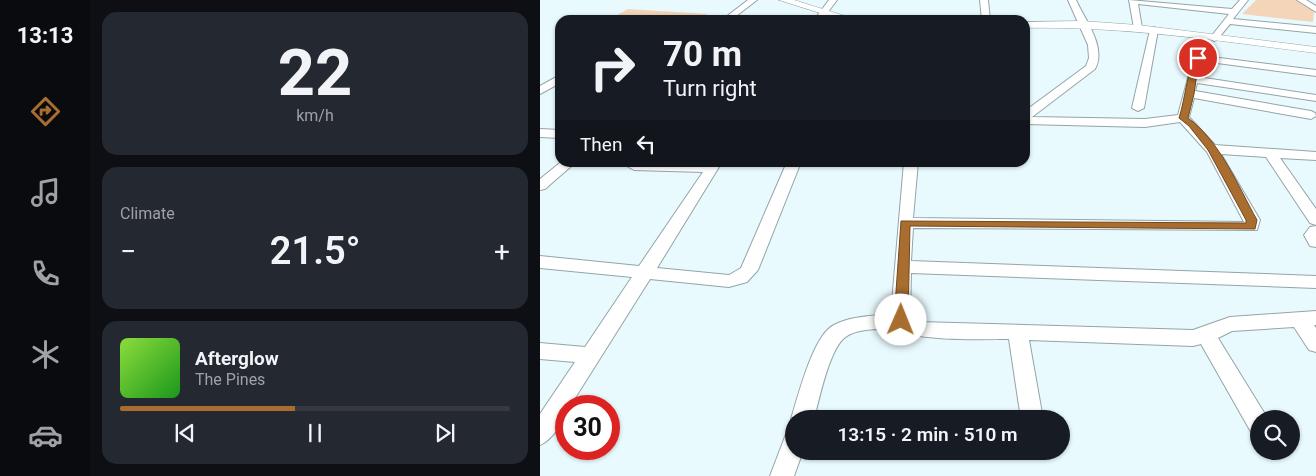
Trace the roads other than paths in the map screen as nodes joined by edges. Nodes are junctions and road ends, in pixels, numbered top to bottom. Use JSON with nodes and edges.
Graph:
{"nodes":[{"id":1,"x":752,"y":0,"type":"edge"},
{"id":2,"x":784,"y":0,"type":"edge"},
{"id":3,"x":802,"y":0,"type":"edge"},
{"id":4,"x":984,"y":0,"type":"edge"},
{"id":5,"x":1072,"y":0,"type":"edge"},
{"id":6,"x":1244,"y":0,"type":"edge"},
{"id":7,"x":1300,"y":0,"type":"edge"},
{"id":8,"x":1133,"y":1,"type":"edge"},
{"id":9,"x":1161,"y":2,"type":"edge"},
{"id":10,"x":1198,"y":4,"type":"edge"},
{"id":11,"x":826,"y":10,"type":"edge"},
{"id":12,"x":1316,"y":10,"type":"edge"},
{"id":13,"x":1234,"y":12,"type":"junction"},
{"id":14,"x":732,"y":15,"type":"edge"},
{"id":15,"x":839,"y":15,"type":"edge"},
{"id":16,"x":847,"y":15,"type":"edge"},
{"id":17,"x":986,"y":15,"type":"edge"},
{"id":18,"x":1226,"y":21,"type":"junction"},
{"id":19,"x":1081,"y":22,"type":"junction"},
{"id":20,"x":1030,"y":23,"type":"edge"},
{"id":21,"x":1137,"y":26,"type":"junction"},
{"id":22,"x":1154,"y":30,"type":"junction"},
{"id":23,"x":1316,"y":30,"type":"edge"},
{"id":24,"x":1212,"y":37,"type":"junction"},
{"id":25,"x":1316,"y":46,"type":"edge"},
{"id":26,"x":1316,"y":50,"type":"edge"},
{"id":27,"x":1198,"y":58,"type":"junction"},
{"id":28,"x":1316,"y":73,"type":"edge"},
{"id":29,"x":547,"y":74,"type":"dead end"},
{"id":30,"x":555,"y":76,"type":"edge"},
{"id":31,"x":1192,"y":79,"type":"junction"},
{"id":32,"x":555,"y":80,"type":"edge"},
{"id":33,"x":540,"y":91,"type":"edge"},
{"id":34,"x":1191,"y":94,"type":"junction"},
{"id":35,"x":1316,"y":98,"type":"edge"},
{"id":36,"x":1138,"y":108,"type":"dead end"},
{"id":37,"x":1030,"y":114,"type":"edge"},
{"id":38,"x":1310,"y":114,"type":"dead end"},
{"id":39,"x":1030,"y":118,"type":"edge"},
{"id":40,"x":1183,"y":118,"type":"junction"},
{"id":41,"x":540,"y":134,"type":"edge"},
{"id":42,"x":555,"y":134,"type":"edge"},
{"id":43,"x":1212,"y":149,"type":"junction"},
{"id":44,"x":1270,"y":152,"type":"junction"},
{"id":45,"x":1316,"y":156,"type":"edge"},
{"id":46,"x":564,"y":167,"type":"edge"},
{"id":47,"x":713,"y":167,"type":"edge"},
{"id":48,"x":792,"y":167,"type":"edge"},
{"id":49,"x":910,"y":167,"type":"edge"},
{"id":50,"x":540,"y":186,"type":"edge"},
{"id":51,"x":1316,"y":220,"type":"edge"},
{"id":52,"x":904,"y":223,"type":"junction"},
{"id":53,"x":1316,"y":231,"type":"edge"},
{"id":54,"x":1316,"y":242,"type":"edge"},
{"id":55,"x":540,"y":262,"type":"edge"},
{"id":56,"x":904,"y":267,"type":"junction"},
{"id":57,"x":644,"y":273,"type":"junction"},
{"id":58,"x":1316,"y":282,"type":"edge"},
{"id":59,"x":1308,"y":319,"type":"edge"},
{"id":60,"x":901,"y":320,"type":"junction"},
{"id":61,"x":1018,"y":332,"type":"junction"},
{"id":62,"x":1207,"y":336,"type":"junction"},
{"id":63,"x":1316,"y":344,"type":"edge"},
{"id":64,"x":540,"y":351,"type":"edge"},
{"id":65,"x":590,"y":355,"type":"junction"},
{"id":66,"x":805,"y":410,"type":"edge"},
{"id":67,"x":1031,"y":410,"type":"edge"},
{"id":68,"x":1250,"y":410,"type":"edge"},
{"id":69,"x":540,"y":434,"type":"edge"},
{"id":70,"x":788,"y":460,"type":"edge"},
{"id":71,"x":782,"y":476,"type":"edge"}],
"edges":[{"from":1,"to":14,"type":"street"},
{"from":2,"to":11,"type":"main road"},
{"from":3,"to":11,"type":"main road"},
{"from":4,"to":17,"type":"street"},
{"from":5,"to":19,"type":"street"},
{"from":6,"to":13,"type":"street"},
{"from":7,"to":12,"type":"street"},
{"from":8,"to":9,"type":"street"},
{"from":8,"to":21,"type":"street"},
{"from":9,"to":10,"type":"street"},
{"from":10,"to":13,"type":"street"},
{"from":11,"to":15,"type":"main road"},
{"from":11,"to":16,"type":"main road"},
{"from":13,"to":18,"type":"street"},
{"from":18,"to":23,"type":"street"},
{"from":18,"to":24,"type":"street"},
{"from":19,"to":20,"type":"main road"},
{"from":19,"to":21,"type":"main road"},
{"from":19,"to":37,"type":"street"},
{"from":21,"to":22,"type":"main road"},
{"from":21,"to":24,"type":"main road"},
{"from":22,"to":24,"type":"main road"},
{"from":22,"to":36,"type":"street"},
{"from":24,"to":25,"type":"main road"},
{"from":24,"to":26,"type":"main road"},
{"from":24,"to":27,"type":"street"},
{"from":27,"to":28,"type":"street"},
{"from":27,"to":31,"type":"street"},
{"from":29,"to":30,"type":"street"},
{"from":31,"to":34,"type":"street"},
{"from":31,"to":35,"type":"street"},
{"from":32,"to":33,"type":"street"},
{"from":34,"to":38,"type":"street"},
{"from":34,"to":40,"type":"street"},
{"from":39,"to":40,"type":"street"},
{"from":40,"to":43,"type":"street"},
{"from":41,"to":42,"type":"street"},
{"from":43,"to":44,"type":"street"},
{"from":43,"to":52,"type":"street"},
{"from":44,"to":45,"type":"street"},
{"from":44,"to":51,"type":"street"},
{"from":46,"to":50,"type":"street"},
{"from":47,"to":57,"type":"street"},
{"from":48,"to":57,"type":"street"},
{"from":49,"to":52,"type":"street"},
{"from":52,"to":56,"type":"street"},
{"from":53,"to":54,"type":"street"},
{"from":55,"to":57,"type":"street"},
{"from":56,"to":58,"type":"street"},
{"from":56,"to":60,"type":"street"},
{"from":57,"to":65,"type":"street"},
{"from":59,"to":62,"type":"street"},
{"from":59,"to":63,"type":"street"},
{"from":60,"to":61,"type":"street"},
{"from":60,"to":66,"type":"street"},
{"from":61,"to":62,"type":"street"},
{"from":61,"to":67,"type":"street"},
{"from":62,"to":68,"type":"street"},
{"from":64,"to":65,"type":"street"},
{"from":65,"to":69,"type":"street"},
{"from":70,"to":71,"type":"street"}]}
